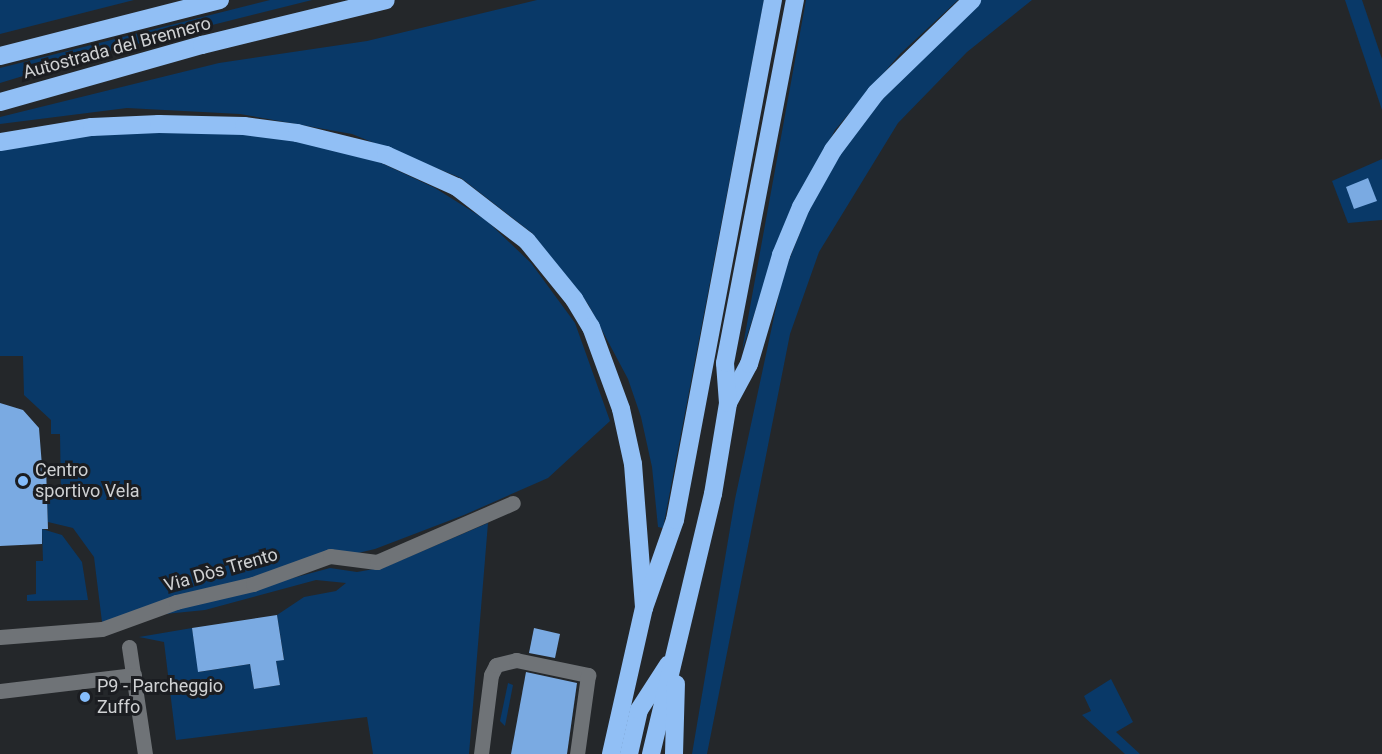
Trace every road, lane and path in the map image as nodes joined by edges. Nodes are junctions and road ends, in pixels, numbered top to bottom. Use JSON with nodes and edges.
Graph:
{"nodes":[{"id":1,"x":220,"y":0,"type":"edge"},
{"id":2,"x":386,"y":0,"type":"edge"},
{"id":3,"x":773,"y":0,"type":"edge"},
{"id":4,"x":795,"y":0,"type":"edge"},
{"id":5,"x":972,"y":0,"type":"edge"},
{"id":6,"x":0,"y":56,"type":"edge"},
{"id":7,"x":0,"y":102,"type":"edge"},
{"id":8,"x":0,"y":142,"type":"edge"},
{"id":9,"x":728,"y":403,"type":"junction"},
{"id":10,"x":513,"y":503,"type":"dead end"},
{"id":11,"x":644,"y":608,"type":"junction"},
{"id":12,"x":0,"y":638,"type":"edge"},
{"id":13,"x":129,"y":647,"type":"dead end"},
{"id":14,"x":677,"y":651,"type":"junction"},
{"id":15,"x":134,"y":675,"type":"junction"},
{"id":16,"x":0,"y":691,"type":"edge"},
{"id":17,"x":145,"y":754,"type":"edge"},
{"id":18,"x":481,"y":754,"type":"edge"},
{"id":19,"x":577,"y":754,"type":"edge"},
{"id":20,"x":611,"y":754,"type":"edge"},
{"id":21,"x":629,"y":754,"type":"edge"},
{"id":22,"x":651,"y":754,"type":"edge"},
{"id":23,"x":674,"y":754,"type":"edge"}],
"edges":[{"from":1,"to":6,"type":"highway","name":"Autostrada del Brennero"},
{"from":2,"to":7,"type":"highway","name":"Autostrada del Brennero"},
{"from":3,"to":11,"type":"highway"},
{"from":4,"to":9,"type":"highway"},
{"from":5,"to":9,"type":"highway"},
{"from":8,"to":11,"type":"highway"},
{"from":9,"to":14,"type":"highway"},
{"from":10,"to":12,"type":"street","name":"Via Dòs Trento"},
{"from":11,"to":20,"type":"highway"},
{"from":13,"to":15,"type":"street"},
{"from":14,"to":21,"type":"highway"},
{"from":14,"to":22,"type":"highway"},
{"from":14,"to":23,"type":"highway"},
{"from":15,"to":16,"type":"street"},
{"from":15,"to":17,"type":"street"},
{"from":18,"to":19,"type":"street"}]}
